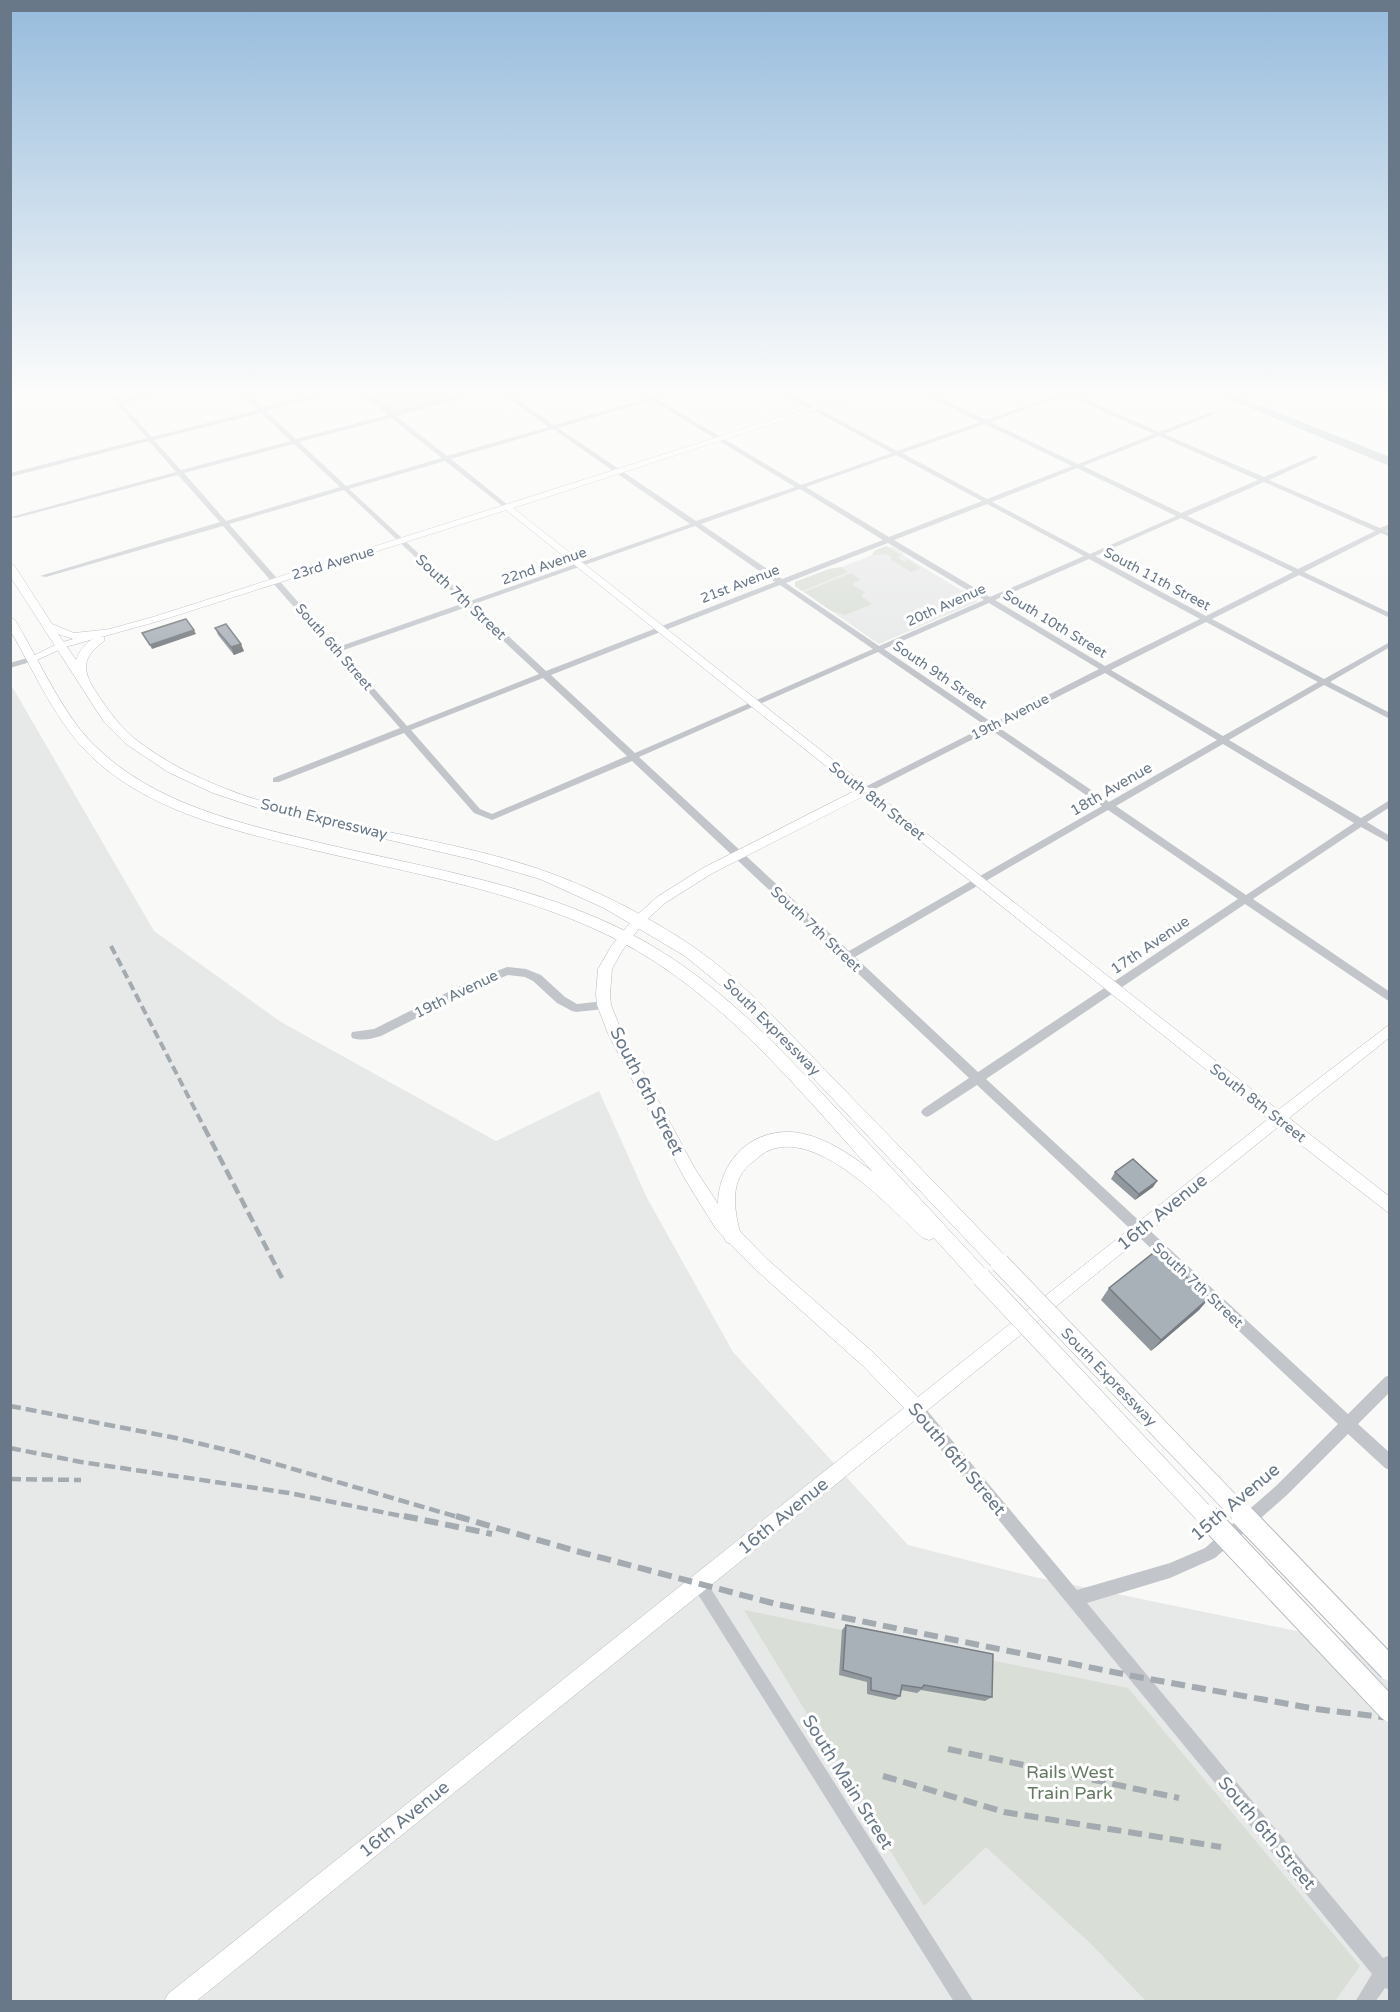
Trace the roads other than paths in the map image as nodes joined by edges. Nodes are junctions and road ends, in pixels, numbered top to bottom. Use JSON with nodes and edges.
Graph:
{"nodes":[{"id":1,"x":124,"y":488,"type":"edge"},
{"id":2,"x":193,"y":488,"type":"edge"},
{"id":3,"x":349,"y":488,"type":"edge"},
{"id":4,"x":483,"y":488,"type":"edge"},
{"id":5,"x":568,"y":488,"type":"edge"},
{"id":6,"x":642,"y":488,"type":"edge"},
{"id":7,"x":802,"y":488,"type":"joint"},
{"id":8,"x":961,"y":488,"type":"edge"},
{"id":9,"x":1022,"y":488,"type":"edge"},
{"id":10,"x":1122,"y":488,"type":"edge"},
{"id":11,"x":1245,"y":488,"type":"edge"},
{"id":12,"x":1281,"y":488,"type":"edge"},
{"id":13,"x":345,"y":489,"type":"junction"},
{"id":14,"x":987,"y":502,"type":"junction"},
{"id":15,"x":507,"y":507,"type":"junction"},
{"id":16,"x":1180,"y":516,"type":"junction"},
{"id":17,"x":14,"y":517,"type":"dead end"},
{"id":18,"x":225,"y":524,"type":"junction"},
{"id":19,"x":697,"y":525,"type":"junction"},
{"id":20,"x":1389,"y":526,"type":"edge"},
{"id":21,"x":1380,"y":531,"type":"junction"},
{"id":22,"x":1389,"y":535,"type":"edge"},
{"id":23,"x":889,"y":540,"type":"junction"},
{"id":24,"x":402,"y":541,"type":"junction"},
{"id":25,"x":1089,"y":556,"type":"junction"},
{"id":26,"x":580,"y":566,"type":"junction"},
{"id":27,"x":10,"y":567,"type":"edge"},
{"id":28,"x":1298,"y":572,"type":"junction"},
{"id":29,"x":44,"y":576,"type":"dead end"},
{"id":30,"x":275,"y":581,"type":"junction"},
{"id":31,"x":780,"y":583,"type":"junction"},
{"id":32,"x":989,"y":600,"type":"junction"},
{"id":33,"x":469,"y":605,"type":"junction"},
{"id":34,"x":1389,"y":616,"type":"edge"},
{"id":35,"x":1206,"y":618,"type":"junction"},
{"id":36,"x":10,"y":620,"type":"edge"},
{"id":37,"x":148,"y":621,"type":"junction"},
{"id":38,"x":49,"y":625,"type":"junction"},
{"id":39,"x":661,"y":630,"type":"junction"},
{"id":40,"x":108,"y":631,"type":"junction"},
{"id":41,"x":100,"y":639,"type":"junction"},
{"id":42,"x":1389,"y":644,"type":"edge"},
{"id":43,"x":64,"y":648,"type":"junction"},
{"id":44,"x":337,"y":650,"type":"junction"},
{"id":45,"x":877,"y":650,"type":"junction"},
{"id":46,"x":34,"y":658,"type":"junction"},
{"id":47,"x":10,"y":666,"type":"edge"},
{"id":48,"x":1105,"y":670,"type":"junction"},
{"id":49,"x":545,"y":675,"type":"junction"},
{"id":50,"x":81,"y":678,"type":"junction"},
{"id":51,"x":1324,"y":682,"type":"junction"},
{"id":52,"x":754,"y":704,"type":"junction"},
{"id":53,"x":1389,"y":717,"type":"edge"},
{"id":54,"x":991,"y":727,"type":"junction"},
{"id":55,"x":405,"y":729,"type":"junction"},
{"id":56,"x":1223,"y":740,"type":"junction"},
{"id":57,"x":633,"y":757,"type":"junction"},
{"id":58,"x":276,"y":780,"type":"dead end"},
{"id":59,"x":864,"y":791,"type":"junction"},
{"id":60,"x":1389,"y":802,"type":"edge"},
{"id":61,"x":1108,"y":806,"type":"junction"},
{"id":62,"x":487,"y":816,"type":"joint"},
{"id":63,"x":1360,"y":823,"type":"junction"},
{"id":64,"x":1389,"y":840,"type":"edge"},
{"id":65,"x":737,"y":855,"type":"junction"},
{"id":66,"x":979,"y":882,"type":"junction"},
{"id":67,"x":1245,"y":900,"type":"junction"},
{"id":68,"x":639,"y":920,"type":"junction"},
{"id":69,"x":624,"y":937,"type":"junction"},
{"id":70,"x":847,"y":957,"type":"junction"},
{"id":71,"x":1114,"y":988,"type":"junction"},
{"id":72,"x":1389,"y":998,"type":"edge"},
{"id":73,"x":604,"y":1005,"type":"junction"},
{"id":74,"x":1389,"y":1029,"type":"edge"},
{"id":75,"x":356,"y":1035,"type":"dead end"},
{"id":76,"x":978,"y":1079,"type":"junction"},
{"id":77,"x":927,"y":1112,"type":"dead end"},
{"id":78,"x":1278,"y":1119,"type":"junction"},
{"id":79,"x":1389,"y":1207,"type":"edge"},
{"id":80,"x":1139,"y":1230,"type":"junction"},
{"id":81,"x":732,"y":1236,"type":"junction"},
{"id":82,"x":981,"y":1277,"type":"junction"},
{"id":83,"x":1389,"y":1382,"type":"edge"},
{"id":84,"x":915,"y":1407,"type":"junction"},
{"id":85,"x":1347,"y":1424,"type":"junction"},
{"id":86,"x":1389,"y":1463,"type":"edge"},
{"id":87,"x":699,"y":1583,"type":"junction"},
{"id":88,"x":1073,"y":1599,"type":"junction"},
{"id":89,"x":1389,"y":1669,"type":"edge"},
{"id":90,"x":1389,"y":1710,"type":"edge"},
{"id":91,"x":1388,"y":1973,"type":"edge"},
{"id":92,"x":176,"y":2001,"type":"edge"},
{"id":93,"x":965,"y":2001,"type":"edge"},
{"id":94,"x":1364,"y":2001,"type":"edge"}],
"edges":[{"from":1,"to":17,"type":"street"},
{"from":2,"to":18,"type":"street","name":"South 6th Street"},
{"from":3,"to":13,"type":"street"},
{"from":4,"to":15,"type":"street","name":"South 8th Street"},
{"from":5,"to":15,"type":"street","name":"23rd Avenue"},
{"from":6,"to":19,"type":"street","name":"South 9th Street"},
{"from":7,"to":19,"type":"street","name":"22nd Avenue"},
{"from":7,"to":23,"type":"street","name":"South 10th Street"},
{"from":8,"to":14,"type":"street","name":"South 11th Street"},
{"from":9,"to":14,"type":"street","name":"21st Avenue"},
{"from":10,"to":16,"type":"street"},
{"from":11,"to":16,"type":"street","name":"20th Avenue"},
{"from":12,"to":21,"type":"street"},
{"from":13,"to":18,"type":"street"},
{"from":13,"to":24,"type":"street","name":"South 7th Street"},
{"from":14,"to":23,"type":"street","name":"21st Avenue"},
{"from":14,"to":25,"type":"street","name":"South 11th Street"},
{"from":15,"to":24,"type":"street","name":"23rd Avenue"},
{"from":15,"to":26,"type":"street","name":"South 8th Street"},
{"from":16,"to":25,"type":"street","name":"20th Avenue"},
{"from":16,"to":28,"type":"street"},
{"from":18,"to":29,"type":"street"},
{"from":18,"to":30,"type":"street","name":"South 6th Street"},
{"from":19,"to":26,"type":"street","name":"22nd Avenue"},
{"from":19,"to":31,"type":"street","name":"South 9th Street"},
{"from":20,"to":21,"type":"street","name":"19th Avenue"},
{"from":21,"to":22,"type":"street"},
{"from":21,"to":28,"type":"street","name":"19th Avenue"},
{"from":23,"to":31,"type":"street","name":"21st Avenue"},
{"from":23,"to":32,"type":"street","name":"South 10th Street"},
{"from":24,"to":30,"type":"street","name":"23rd Avenue"},
{"from":24,"to":33,"type":"street","name":"South 7th Street"},
{"from":25,"to":32,"type":"street","name":"20th Avenue"},
{"from":25,"to":35,"type":"street","name":"South 11th Street"},
{"from":26,"to":33,"type":"street","name":"22nd Avenue"},
{"from":26,"to":39,"type":"street","name":"South 8th Street"},
{"from":27,"to":38,"type":"main road","name":"South Expressway"},
{"from":28,"to":34,"type":"street"},
{"from":28,"to":35,"type":"street","name":"19th Avenue"},
{"from":30,"to":37,"type":"street","name":"23rd Avenue"},
{"from":30,"to":44,"type":"street","name":"South 6th Street"},
{"from":31,"to":39,"type":"street","name":"21st Avenue"},
{"from":31,"to":45,"type":"street","name":"South 9th Street"},
{"from":32,"to":45,"type":"street","name":"20th Avenue"},
{"from":32,"to":48,"type":"street","name":"South 10th Street"},
{"from":33,"to":44,"type":"street","name":"22nd Avenue"},
{"from":33,"to":49,"type":"street","name":"South 7th Street"},
{"from":35,"to":48,"type":"street","name":"19th Avenue"},
{"from":35,"to":51,"type":"street","name":"South 11th Street"},
{"from":36,"to":46,"type":"main road","name":"South Expressway"},
{"from":37,"to":40,"type":"street","name":"23rd Avenue"},
{"from":37,"to":41,"type":"street","name":"23rd Avenue"},
{"from":38,"to":40,"type":"main road"},
{"from":38,"to":43,"type":"main road","name":"South Expressway"},
{"from":39,"to":49,"type":"street","name":"21st Avenue"},
{"from":39,"to":52,"type":"street","name":"South 8th Street"},
{"from":40,"to":43,"type":"street","name":"23rd Avenue"},
{"from":41,"to":43,"type":"street","name":"23rd Avenue"},
{"from":41,"to":50,"type":"main road"},
{"from":42,"to":51,"type":"street","name":"18th Avenue"},
{"from":43,"to":46,"type":"street","name":"23rd Avenue"},
{"from":43,"to":50,"type":"main road","name":"South Expressway"},
{"from":44,"to":55,"type":"street","name":"South 6th Street"},
{"from":45,"to":52,"type":"street","name":"20th Avenue"},
{"from":45,"to":54,"type":"street","name":"South 9th Street"},
{"from":46,"to":47,"type":"street","name":"23rd Avenue"},
{"from":46,"to":69,"type":"main road","name":"South Expressway"},
{"from":48,"to":54,"type":"street","name":"19th Avenue"},
{"from":48,"to":56,"type":"street","name":"South 10th Street"},
{"from":49,"to":55,"type":"street","name":"21st Avenue"},
{"from":49,"to":57,"type":"street","name":"South 7th Street"},
{"from":50,"to":68,"type":"main road","name":"South Expressway"},
{"from":51,"to":53,"type":"street","name":"South 11th Street"},
{"from":51,"to":56,"type":"street","name":"18th Avenue"},
{"from":52,"to":57,"type":"street","name":"20th Avenue"},
{"from":52,"to":59,"type":"street","name":"South 8th Street"},
{"from":54,"to":59,"type":"street","name":"19th Avenue"},
{"from":54,"to":61,"type":"street","name":"South 9th Street"},
{"from":55,"to":58,"type":"street","name":"21st Avenue"},
{"from":55,"to":62,"type":"street","name":"South 6th Street"},
{"from":56,"to":61,"type":"street","name":"18th Avenue"},
{"from":56,"to":63,"type":"street","name":"South 10th Street"},
{"from":57,"to":62,"type":"street","name":"20th Avenue"},
{"from":57,"to":65,"type":"street","name":"South 7th Street"},
{"from":59,"to":65,"type":"street","name":"19th Avenue"},
{"from":59,"to":66,"type":"street","name":"South 8th Street"},
{"from":60,"to":63,"type":"street","name":"17th Avenue"},
{"from":61,"to":66,"type":"street","name":"18th Avenue"},
{"from":61,"to":67,"type":"street","name":"South 9th Street"},
{"from":63,"to":64,"type":"street","name":"South 10th Street"},
{"from":63,"to":67,"type":"street","name":"17th Avenue"},
{"from":65,"to":68,"type":"street","name":"19th Avenue"},
{"from":65,"to":70,"type":"street","name":"South 7th Street"},
{"from":66,"to":70,"type":"street","name":"18th Avenue"},
{"from":66,"to":71,"type":"street","name":"South 8th Street"},
{"from":67,"to":71,"type":"street","name":"17th Avenue"},
{"from":67,"to":72,"type":"street","name":"South 9th Street"},
{"from":68,"to":69,"type":"street","name":"South 6th Street"},
{"from":68,"to":89,"type":"main road","name":"South Expressway","bridge":true},
{"from":69,"to":73,"type":"street","name":"South 6th Street"},
{"from":69,"to":82,"type":"main road","name":"South Expressway"},
{"from":70,"to":76,"type":"street","name":"South 7th Street"},
{"from":71,"to":76,"type":"street","name":"17th Avenue"},
{"from":71,"to":78,"type":"street","name":"South 8th Street"},
{"from":73,"to":75,"type":"street","name":"19th Avenue"},
{"from":73,"to":81,"type":"street","name":"South 6th Street"},
{"from":74,"to":78,"type":"street","name":"16th Avenue"},
{"from":76,"to":77,"type":"street","name":"17th Avenue"},
{"from":76,"to":80,"type":"street","name":"South 7th Street"},
{"from":78,"to":79,"type":"street","name":"South 8th Street"},
{"from":78,"to":80,"type":"street","name":"16th Avenue"},
{"from":80,"to":84,"type":"street","name":"16th Avenue"},
{"from":80,"to":85,"type":"street","name":"South 7th Street"},
{"from":81,"to":82,"type":"main road"},
{"from":81,"to":84,"type":"street","name":"South 6th Street"},
{"from":82,"to":90,"type":"main road","name":"South Expressway","bridge":true},
{"from":83,"to":85,"type":"street","name":"15th Avenue"},
{"from":84,"to":87,"type":"street","name":"16th Avenue"},
{"from":84,"to":88,"type":"street","name":"South 6th Street"},
{"from":85,"to":86,"type":"street","name":"South 7th Street"},
{"from":85,"to":88,"type":"street","name":"15th Avenue"},
{"from":87,"to":92,"type":"street","name":"16th Avenue"},
{"from":87,"to":93,"type":"street","name":"South Main Street"},
{"from":88,"to":91,"type":"street","name":"South 6th Street"},
{"from":91,"to":94,"type":"street"}]}
